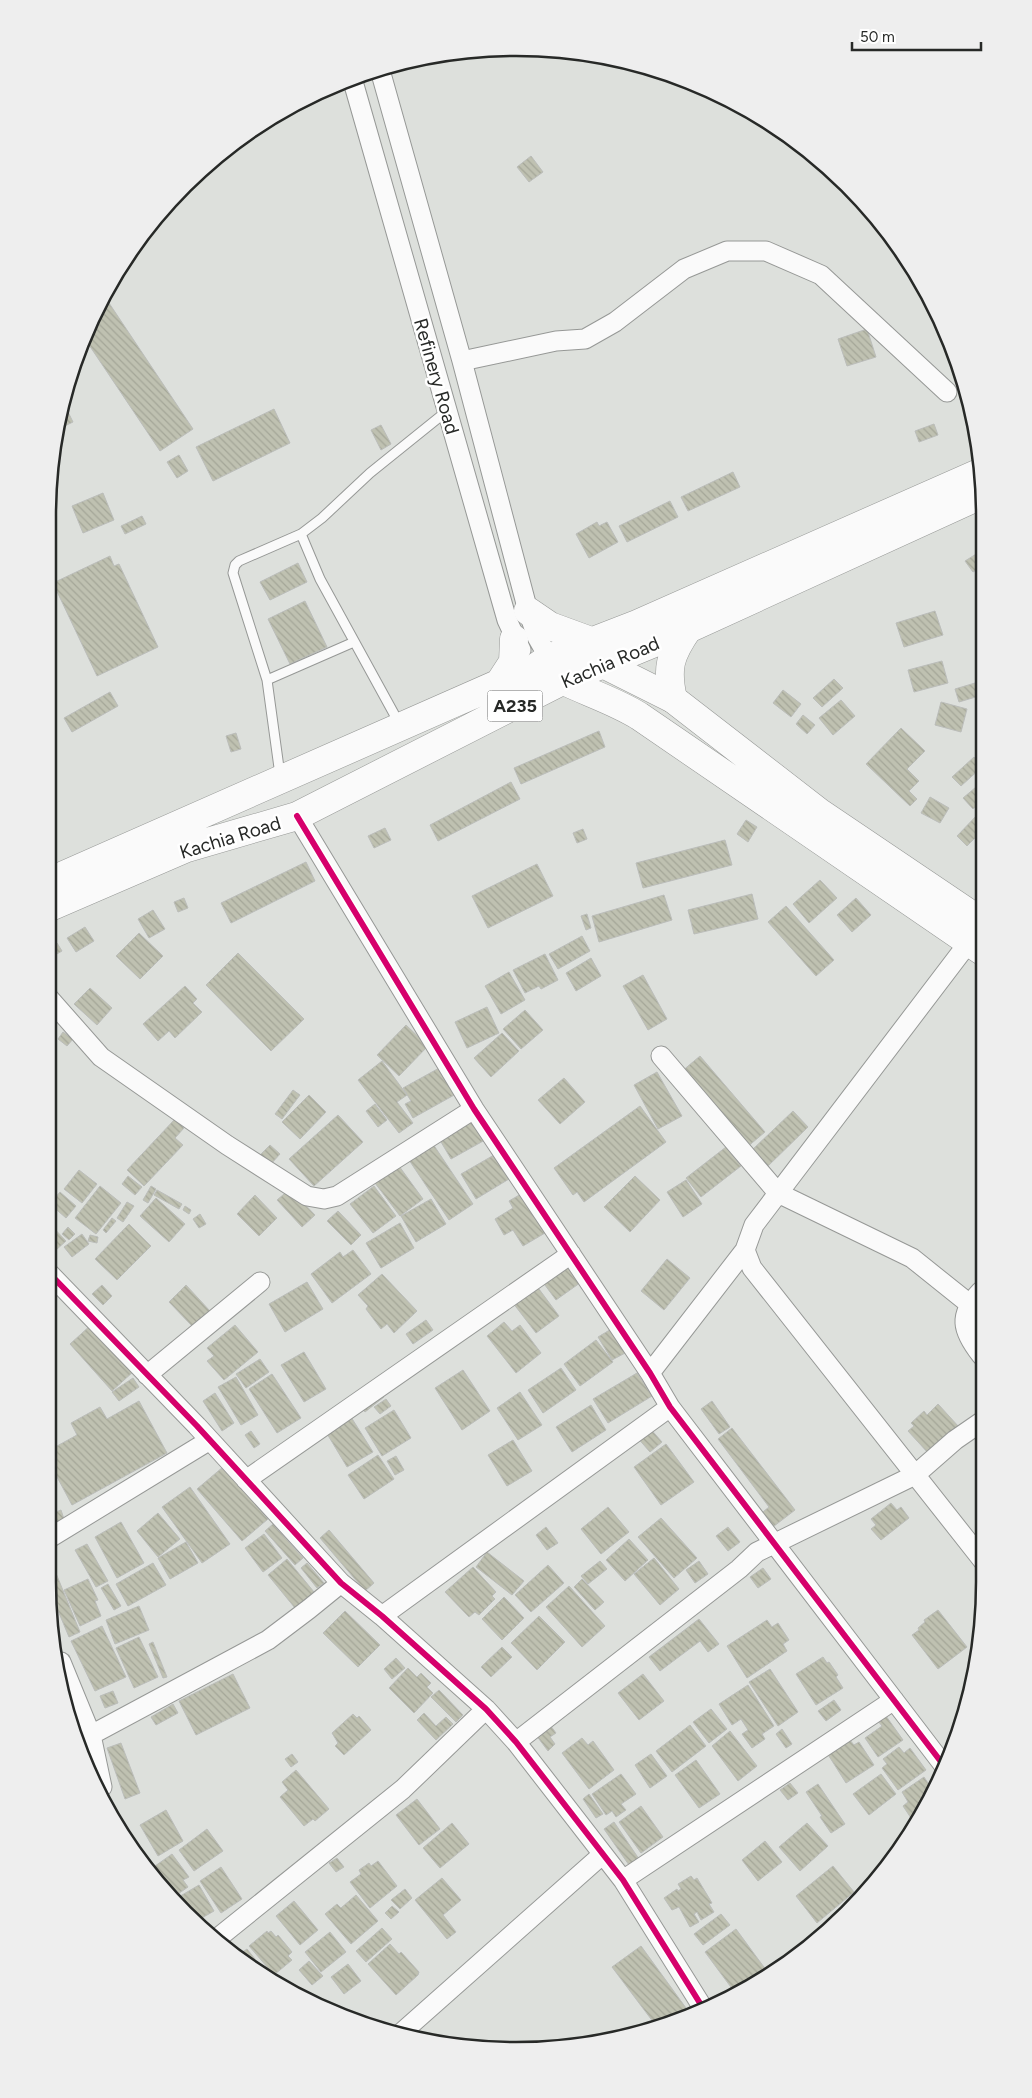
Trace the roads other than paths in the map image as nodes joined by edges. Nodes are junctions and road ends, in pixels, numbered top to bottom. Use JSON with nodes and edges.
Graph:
{"nodes":[{"id":1,"x":382,"y":77,"type":"edge"},
{"id":2,"x":354,"y":86,"type":"edge"},
{"id":3,"x":462,"y":361,"type":"junction"},
{"id":4,"x":947,"y":392,"type":"dead end"},
{"id":5,"x":447,"y":411,"type":"junction"},
{"id":6,"x":974,"y":475,"type":"edge"},
{"id":7,"x":975,"y":499,"type":"edge"},
{"id":8,"x":301,"y":534,"type":"junction"},
{"id":9,"x":516,"y":566,"type":"junction"},
{"id":10,"x":502,"y":604,"type":"junction"},
{"id":11,"x":528,"y":611,"type":"junction"},
{"id":12,"x":688,"y":629,"type":"junction"},
{"id":13,"x":643,"y":635,"type":"junction"},
{"id":14,"x":514,"y":639,"type":"junction"},
{"id":15,"x":591,"y":641,"type":"junction"},
{"id":16,"x":354,"y":642,"type":"junction"},
{"id":17,"x":605,"y":665,"type":"junction"},
{"id":18,"x":549,"y":669,"type":"junction"},
{"id":19,"x":267,"y":680,"type":"junction"},
{"id":20,"x":500,"y":682,"type":"junction"},
{"id":21,"x":674,"y":699,"type":"junction"},
{"id":22,"x":401,"y":726,"type":"junction"},
{"id":23,"x":280,"y":779,"type":"junction"},
{"id":24,"x":297,"y":816,"type":"junction"},
{"id":25,"x":56,"y":878,"type":"edge"},
{"id":26,"x":56,"y":905,"type":"edge"},
{"id":27,"x":976,"y":936,"type":"edge"},
{"id":28,"x":976,"y":937,"type":"edge"},
{"id":29,"x":976,"y":941,"type":"edge"},
{"id":30,"x":56,"y":1006,"type":"edge"},
{"id":31,"x":661,"y":1056,"type":"dead end"},
{"id":32,"x":474,"y":1109,"type":"junction"},
{"id":33,"x":778,"y":1193,"type":"junction"},
{"id":34,"x":745,"y":1250,"type":"junction"},
{"id":35,"x":571,"y":1254,"type":"junction"},
{"id":36,"x":56,"y":1280,"type":"edge"},
{"id":37,"x":260,"y":1282,"type":"dead end"},
{"id":38,"x":976,"y":1299,"type":"edge"},
{"id":39,"x":976,"y":1304,"type":"edge"},
{"id":40,"x":976,"y":1343,"type":"edge"},
{"id":41,"x":650,"y":1372,"type":"junction"},
{"id":42,"x":147,"y":1375,"type":"junction"},
{"id":43,"x":670,"y":1407,"type":"junction"},
{"id":44,"x":976,"y":1426,"type":"edge"},
{"id":45,"x":210,"y":1440,"type":"junction"},
{"id":46,"x":915,"y":1475,"type":"junction"},
{"id":47,"x":246,"y":1480,"type":"junction"},
{"id":48,"x":56,"y":1534,"type":"edge"},
{"id":49,"x":775,"y":1545,"type":"junction"},
{"id":50,"x":976,"y":1552,"type":"edge"},
{"id":51,"x":341,"y":1582,"type":"junction"},
{"id":52,"x":382,"y":1616,"type":"junction"},
{"id":53,"x":65,"y":1672,"type":"edge"},
{"id":54,"x":894,"y":1700,"type":"junction"},
{"id":55,"x":486,"y":1709,"type":"junction"},
{"id":56,"x":91,"y":1735,"type":"junction"},
{"id":57,"x":516,"y":1742,"type":"junction"},
{"id":58,"x":940,"y":1760,"type":"edge"},
{"id":59,"x":100,"y":1776,"type":"edge"},
{"id":60,"x":603,"y":1854,"type":"junction"},
{"id":61,"x":623,"y":1880,"type":"junction"},
{"id":62,"x":221,"y":1935,"type":"edge"},
{"id":63,"x":700,"y":2003,"type":"edge"},
{"id":64,"x":406,"y":2028,"type":"edge"}],
"edges":[{"from":1,"to":3,"type":"street","name":"Refinery Road"},
{"from":2,"to":5,"type":"street","name":"Refinery Road"},
{"from":3,"to":4,"type":"street"},
{"from":3,"to":9,"type":"street","name":"Refinery Road"},
{"from":5,"to":8,"type":"lane"},
{"from":5,"to":10,"type":"street","name":"Refinery Road"},
{"from":6,"to":13,"type":"main road","name":"Kachia Road","number":"A235"},
{"from":7,"to":12,"type":"main road","name":"Kachia Road","number":"A235"},
{"from":8,"to":16,"type":"lane"},
{"from":8,"to":19,"type":"lane"},
{"from":9,"to":10,"type":"street"},
{"from":9,"to":11,"type":"street","name":"Refinery Road"},
{"from":10,"to":14,"type":"street","name":"Refinery Road"},
{"from":11,"to":15,"type":"main road"},
{"from":11,"to":18,"type":"street","name":"Refinery Road"},
{"from":12,"to":13,"type":"main road","name":"Kachia Road","number":"A235"},
{"from":12,"to":21,"type":"main road"},
{"from":13,"to":15,"type":"main road","name":"Kachia Road","number":"A235"},
{"from":13,"to":17,"type":"main road","name":"Kachia Road","number":"A235"},
{"from":14,"to":18,"type":"street","name":"Refinery Road"},
{"from":14,"to":20,"type":"main road"},
{"from":15,"to":18,"type":"main road","name":"Kachia Road","number":"A235"},
{"from":16,"to":19,"type":"lane"},
{"from":16,"to":22,"type":"lane"},
{"from":17,"to":18,"type":"main road","name":"Kachia Road","number":"A235"},
{"from":17,"to":21,"type":"main road"},
{"from":18,"to":20,"type":"main road","name":"Kachia Road","number":"A235"},
{"from":18,"to":24,"type":"main road","name":"Kachia Road","number":"A235"},
{"from":18,"to":28,"type":"main road"},
{"from":19,"to":23,"type":"lane"},
{"from":20,"to":22,"type":"main road","name":"Kachia Road","number":"A235"},
{"from":21,"to":27,"type":"main road"},
{"from":22,"to":23,"type":"main road","name":"Kachia Road","number":"A235"},
{"from":23,"to":25,"type":"main road","name":"Kachia Road","number":"A235"},
{"from":24,"to":26,"type":"main road","name":"Kachia Road","number":"A235"},
{"from":24,"to":32,"type":"street"},
{"from":29,"to":33,"type":"street"},
{"from":30,"to":32,"type":"street"},
{"from":31,"to":33,"type":"street"},
{"from":32,"to":35,"type":"street"},
{"from":33,"to":34,"type":"street"},
{"from":33,"to":38,"type":"street"},
{"from":34,"to":41,"type":"street"},
{"from":34,"to":46,"type":"street"},
{"from":35,"to":41,"type":"street"},
{"from":35,"to":47,"type":"street"},
{"from":36,"to":42,"type":"street"},
{"from":37,"to":42,"type":"street"},
{"from":39,"to":40,"type":"street"},
{"from":41,"to":43,"type":"street"},
{"from":42,"to":45,"type":"street"},
{"from":43,"to":49,"type":"street"},
{"from":43,"to":52,"type":"street"},
{"from":44,"to":46,"type":"street"},
{"from":45,"to":47,"type":"street"},
{"from":45,"to":48,"type":"street"},
{"from":46,"to":49,"type":"street"},
{"from":46,"to":50,"type":"street"},
{"from":47,"to":51,"type":"street"},
{"from":49,"to":54,"type":"street"},
{"from":49,"to":57,"type":"street"},
{"from":51,"to":52,"type":"street"},
{"from":51,"to":56,"type":"street"},
{"from":52,"to":55,"type":"street"},
{"from":53,"to":56,"type":"street"},
{"from":54,"to":58,"type":"street"},
{"from":54,"to":61,"type":"street"},
{"from":55,"to":57,"type":"street"},
{"from":55,"to":62,"type":"street"},
{"from":56,"to":59,"type":"street"},
{"from":57,"to":60,"type":"street"},
{"from":60,"to":61,"type":"street"},
{"from":60,"to":64,"type":"street"},
{"from":61,"to":63,"type":"street"}]}
